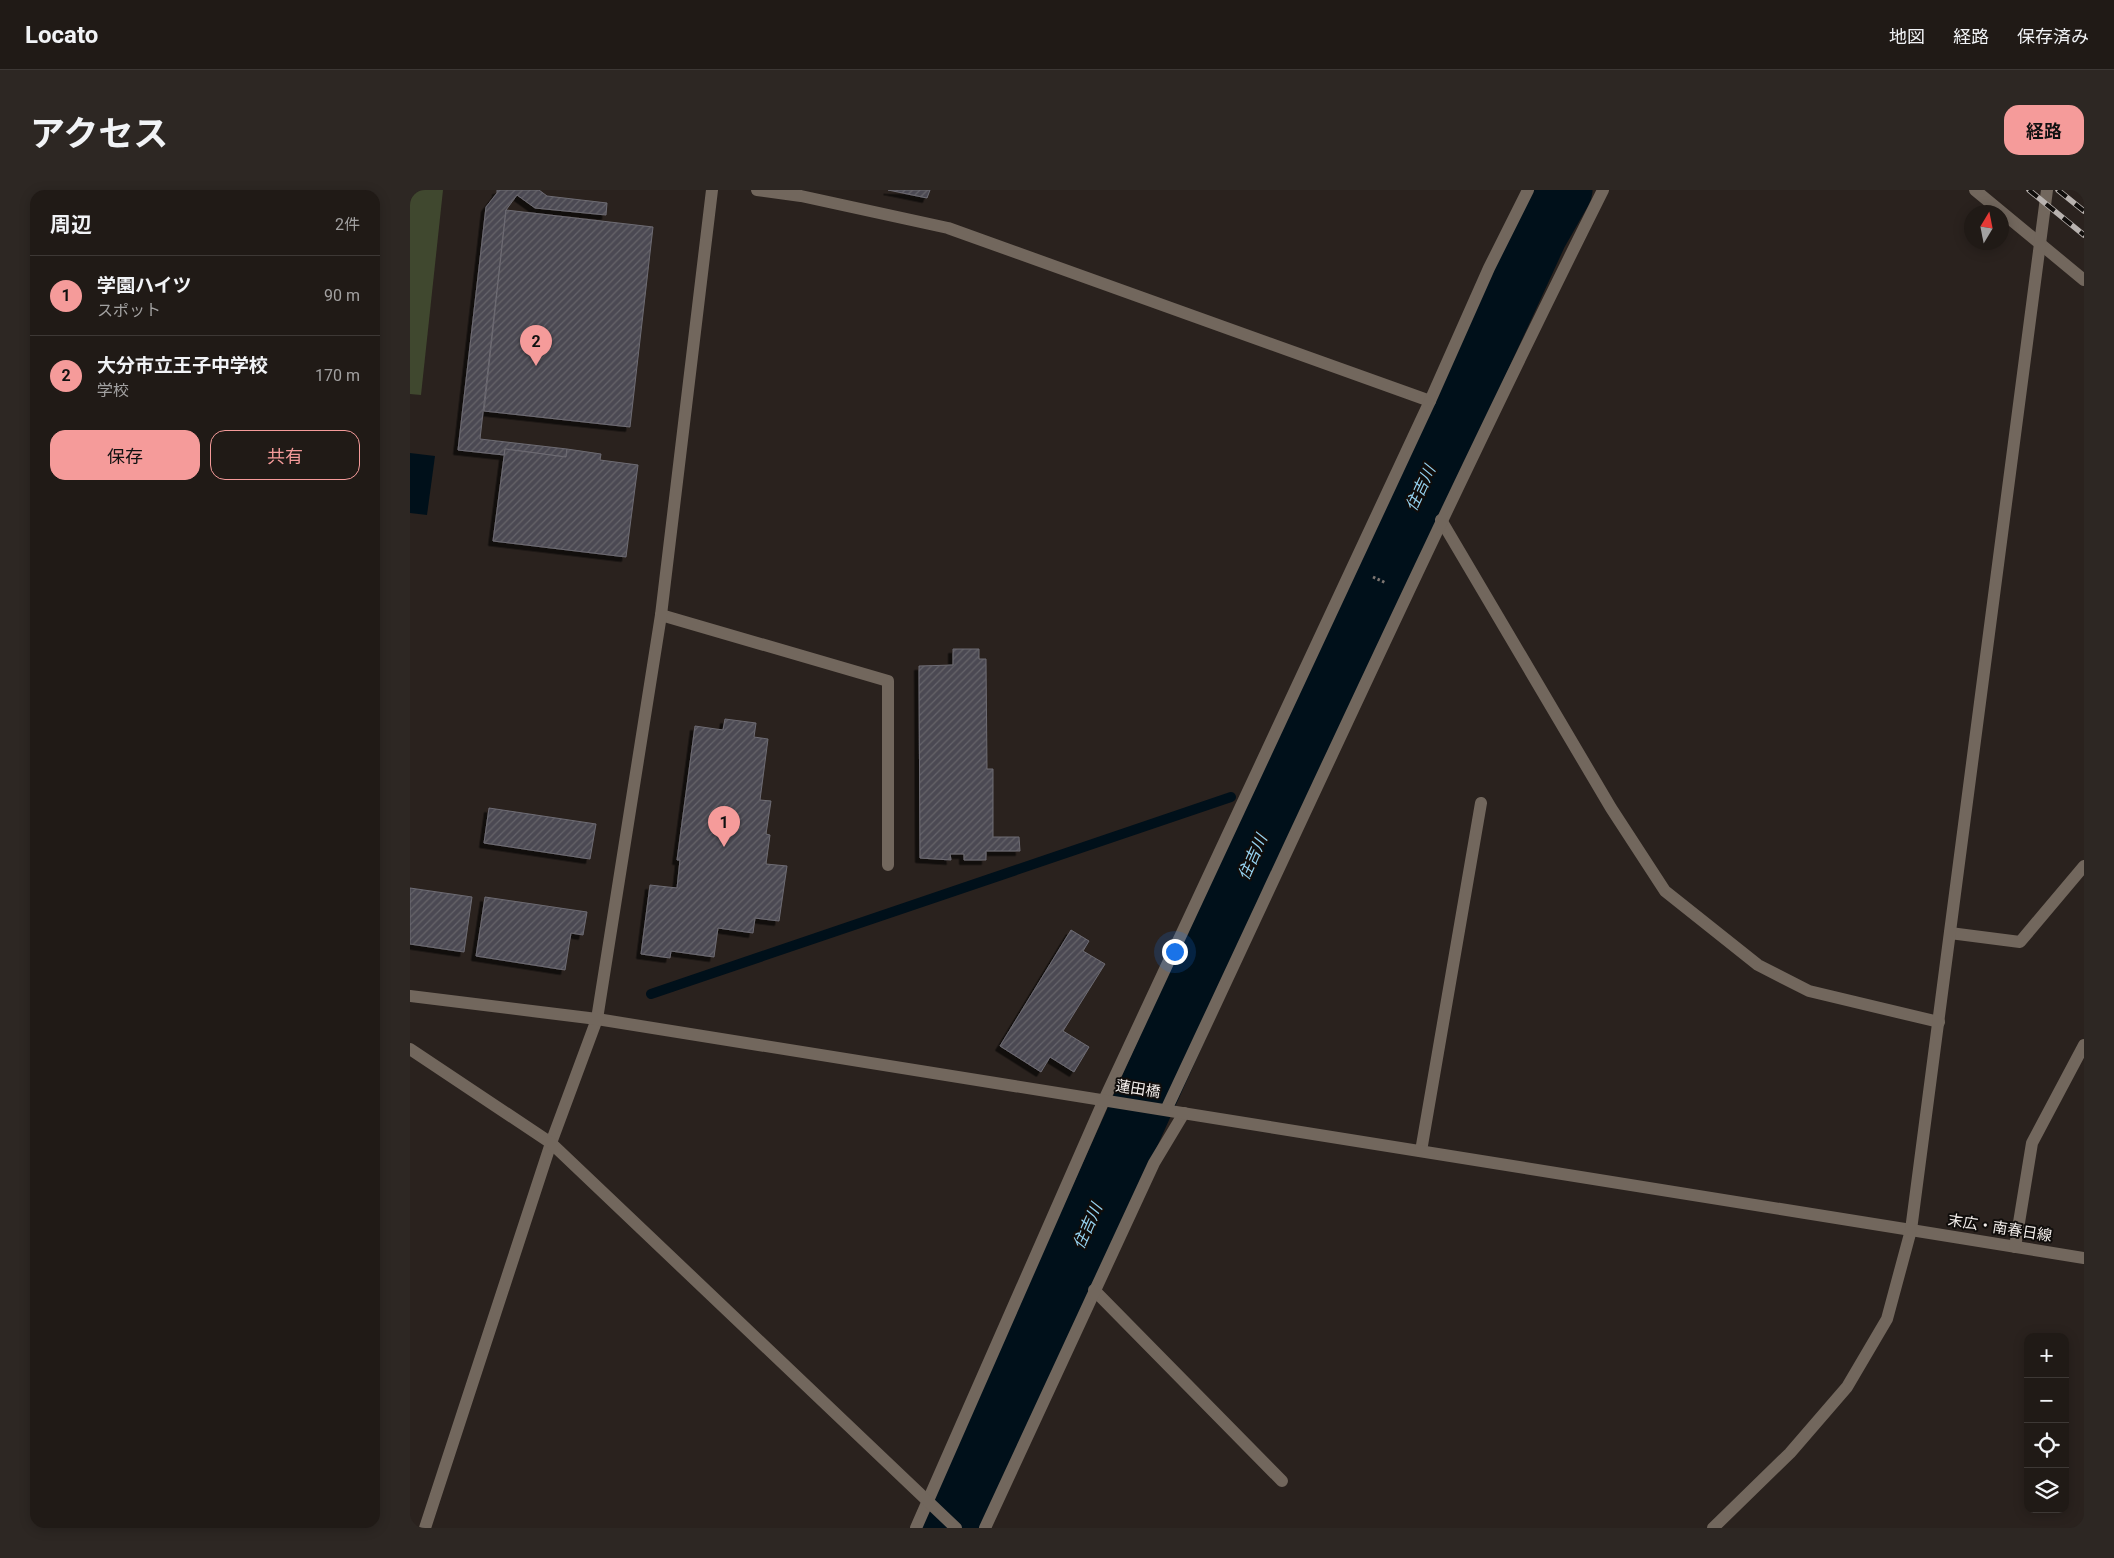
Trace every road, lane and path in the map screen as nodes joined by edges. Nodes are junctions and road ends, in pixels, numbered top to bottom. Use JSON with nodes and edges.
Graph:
{"nodes":[{"id":1,"x":712,"y":190,"type":"edge"},
{"id":2,"x":757,"y":190,"type":"edge"},
{"id":3,"x":1528,"y":190,"type":"edge"},
{"id":4,"x":1603,"y":190,"type":"edge"},
{"id":5,"x":1975,"y":190,"type":"edge"},
{"id":6,"x":2047,"y":190,"type":"edge"},
{"id":7,"x":2040,"y":245,"type":"junction"},
{"id":8,"x":2084,"y":280,"type":"edge"},
{"id":9,"x":1430,"y":401,"type":"junction"},
{"id":10,"x":1442,"y":520,"type":"junction"},
{"id":11,"x":1353,"y":567,"type":"junction"},
{"id":12,"x":1407,"y":594,"type":"junction"},
{"id":13,"x":661,"y":615,"type":"junction"},
{"id":14,"x":1481,"y":803,"type":"dead end"},
{"id":15,"x":888,"y":865,"type":"dead end"},
{"id":16,"x":2084,"y":866,"type":"edge"},
{"id":17,"x":1950,"y":933,"type":"junction"},
{"id":18,"x":410,"y":996,"type":"edge"},
{"id":19,"x":597,"y":1019,"type":"junction"},
{"id":20,"x":1939,"y":1022,"type":"junction"},
{"id":21,"x":2084,"y":1045,"type":"edge"},
{"id":22,"x":410,"y":1049,"type":"edge"},
{"id":23,"x":1104,"y":1100,"type":"junction"},
{"id":24,"x":1166,"y":1110,"type":"junction"},
{"id":25,"x":1184,"y":1113,"type":"junction"},
{"id":26,"x":551,"y":1143,"type":"junction"},
{"id":27,"x":1421,"y":1151,"type":"junction"},
{"id":28,"x":1911,"y":1230,"type":"junction"},
{"id":29,"x":2014,"y":1247,"type":"junction"},
{"id":30,"x":2084,"y":1258,"type":"edge"},
{"id":31,"x":1094,"y":1290,"type":"junction"},
{"id":32,"x":1282,"y":1482,"type":"dead end"},
{"id":33,"x":929,"y":1502,"type":"junction"},
{"id":34,"x":425,"y":1528,"type":"edge"},
{"id":35,"x":916,"y":1528,"type":"edge"},
{"id":36,"x":956,"y":1528,"type":"edge"},
{"id":37,"x":985,"y":1528,"type":"edge"},
{"id":38,"x":1713,"y":1528,"type":"edge"}],
"edges":[{"from":1,"to":13,"type":"street"},
{"from":2,"to":9,"type":"street"},
{"from":3,"to":9,"type":"street"},
{"from":4,"to":10,"type":"street"},
{"from":5,"to":7,"type":"street"},
{"from":6,"to":7,"type":"street"},
{"from":7,"to":8,"type":"street"},
{"from":7,"to":17,"type":"street"},
{"from":9,"to":11,"type":"street"},
{"from":10,"to":12,"type":"street"},
{"from":10,"to":20,"type":"street"},
{"from":11,"to":12,"type":"path"},
{"from":11,"to":23,"type":"street"},
{"from":12,"to":24,"type":"street"},
{"from":13,"to":15,"type":"street"},
{"from":13,"to":19,"type":"street"},
{"from":14,"to":27,"type":"street"},
{"from":16,"to":17,"type":"street"},
{"from":17,"to":20,"type":"street"},
{"from":18,"to":19,"type":"street","name":"蓮田橋"},
{"from":19,"to":23,"type":"street","name":"蓮田橋"},
{"from":19,"to":26,"type":"street"},
{"from":20,"to":28,"type":"street"},
{"from":21,"to":29,"type":"street"},
{"from":22,"to":26,"type":"street"},
{"from":23,"to":24,"type":"street","name":"蓮田橋"},
{"from":23,"to":33,"type":"street"},
{"from":24,"to":25,"type":"street","name":"蓮田橋"},
{"from":25,"to":27,"type":"street","name":"蓮田橋"},
{"from":25,"to":31,"type":"street"},
{"from":26,"to":33,"type":"street"},
{"from":26,"to":34,"type":"street"},
{"from":27,"to":28,"type":"street","name":"末広・南春日線"},
{"from":28,"to":29,"type":"street","name":"末広・南春日線"},
{"from":28,"to":38,"type":"street"},
{"from":29,"to":30,"type":"street","name":"末広・南春日線"},
{"from":31,"to":32,"type":"street"},
{"from":31,"to":37,"type":"street"},
{"from":33,"to":35,"type":"street"},
{"from":33,"to":36,"type":"street"}]}
